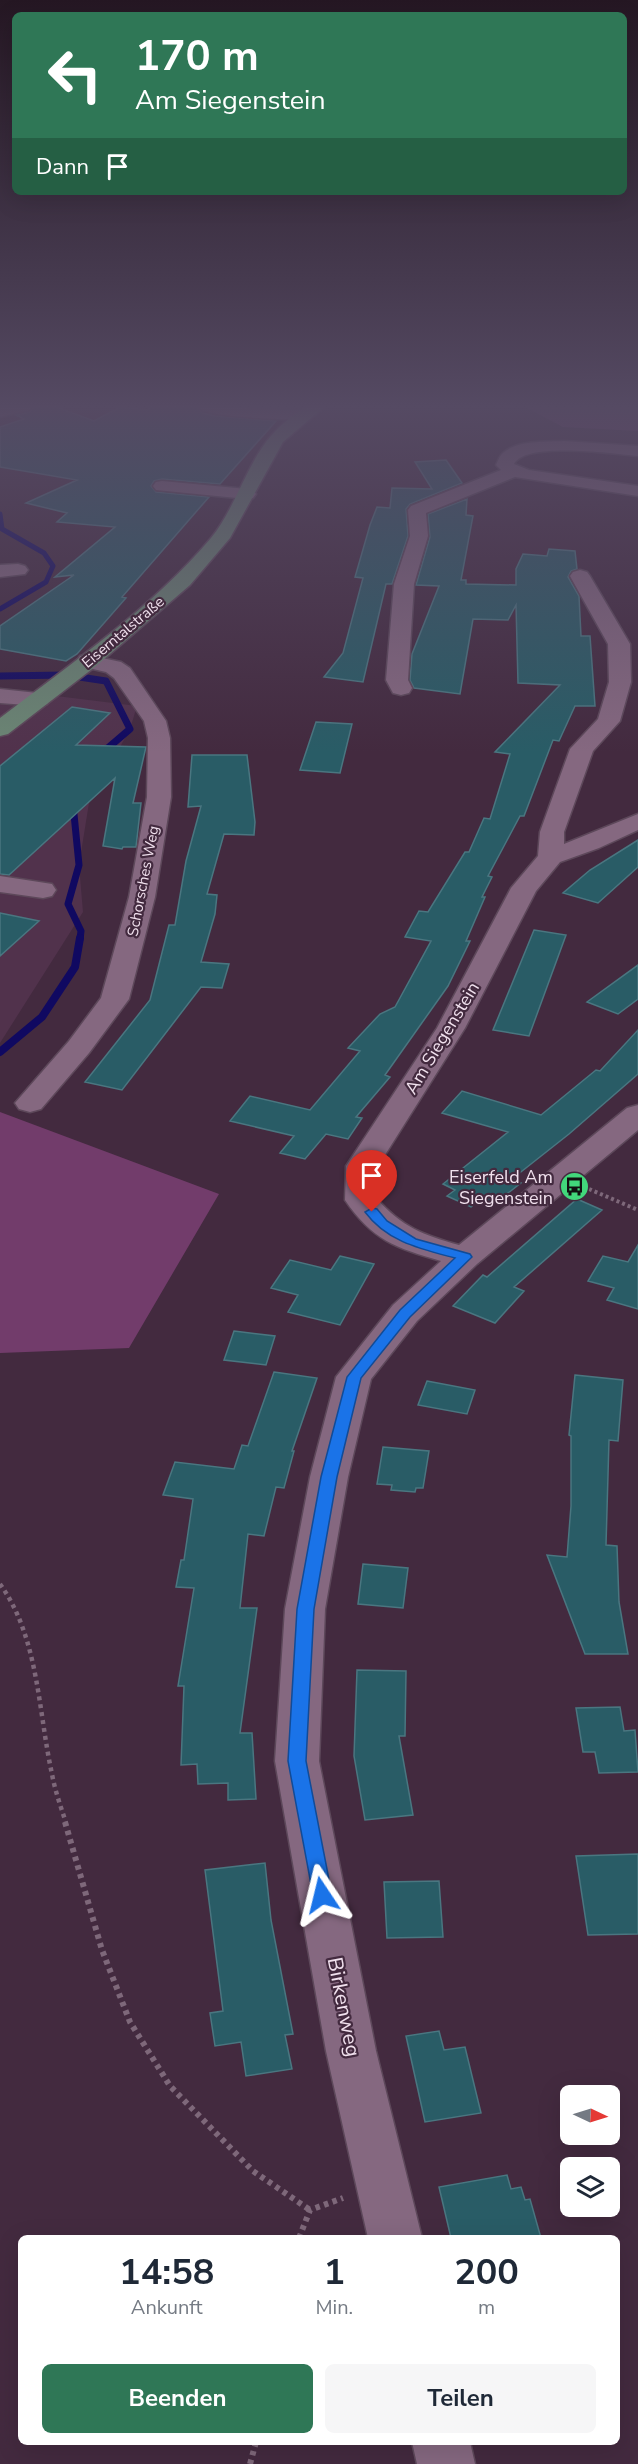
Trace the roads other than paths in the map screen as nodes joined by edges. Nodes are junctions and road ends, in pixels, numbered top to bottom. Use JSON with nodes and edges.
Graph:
{"nodes":[{"id":1,"x":231,"y":522,"type":"edge"},
{"id":2,"x":418,"y":522,"type":"edge"},
{"id":3,"x":580,"y":576,"type":"dead end"},
{"id":4,"x":75,"y":671,"type":"junction"},
{"id":5,"x":400,"y":688,"type":"dead end"},
{"id":6,"x":0,"y":696,"type":"edge"},
{"id":7,"x":39,"y":699,"type":"junction"},
{"id":8,"x":0,"y":729,"type":"edge"},
{"id":9,"x":638,"y":821,"type":"edge"},
{"id":10,"x":551,"y":857,"type":"junction"},
{"id":11,"x":0,"y":884,"type":"edge"},
{"id":12,"x":43,"y":890,"type":"dead end"},
{"id":13,"x":30,"y":1103,"type":"dead end"},
{"id":14,"x":638,"y":1114,"type":"edge"},
{"id":15,"x":465,"y":1257,"type":"junction"},
{"id":16,"x":394,"y":2235,"type":"edge"},
{"id":17,"x":442,"y":2445,"type":"edge"},
{"id":18,"x":446,"y":2464,"type":"edge"}],
"edges":[{"from":1,"to":4,"type":"main road","name":"Eiserntalstraße"},
{"from":2,"to":5,"type":"street"},
{"from":3,"to":10,"type":"street"},
{"from":4,"to":7,"type":"main road","name":"Eiserntalstraße"},
{"from":4,"to":13,"type":"street","name":"Schorsches Weg"},
{"from":6,"to":7,"type":"street"},
{"from":7,"to":8,"type":"main road","name":"Eiserntalstraße"},
{"from":9,"to":10,"type":"street","name":"Am Siegenstein"},
{"from":10,"to":15,"type":"street","name":"Am Siegenstein"},
{"from":11,"to":12,"type":"street"},
{"from":14,"to":15,"type":"street","name":"Birkenweg"},
{"from":15,"to":16,"type":"street","name":"Birkenweg"},
{"from":17,"to":18,"type":"street"}]}
